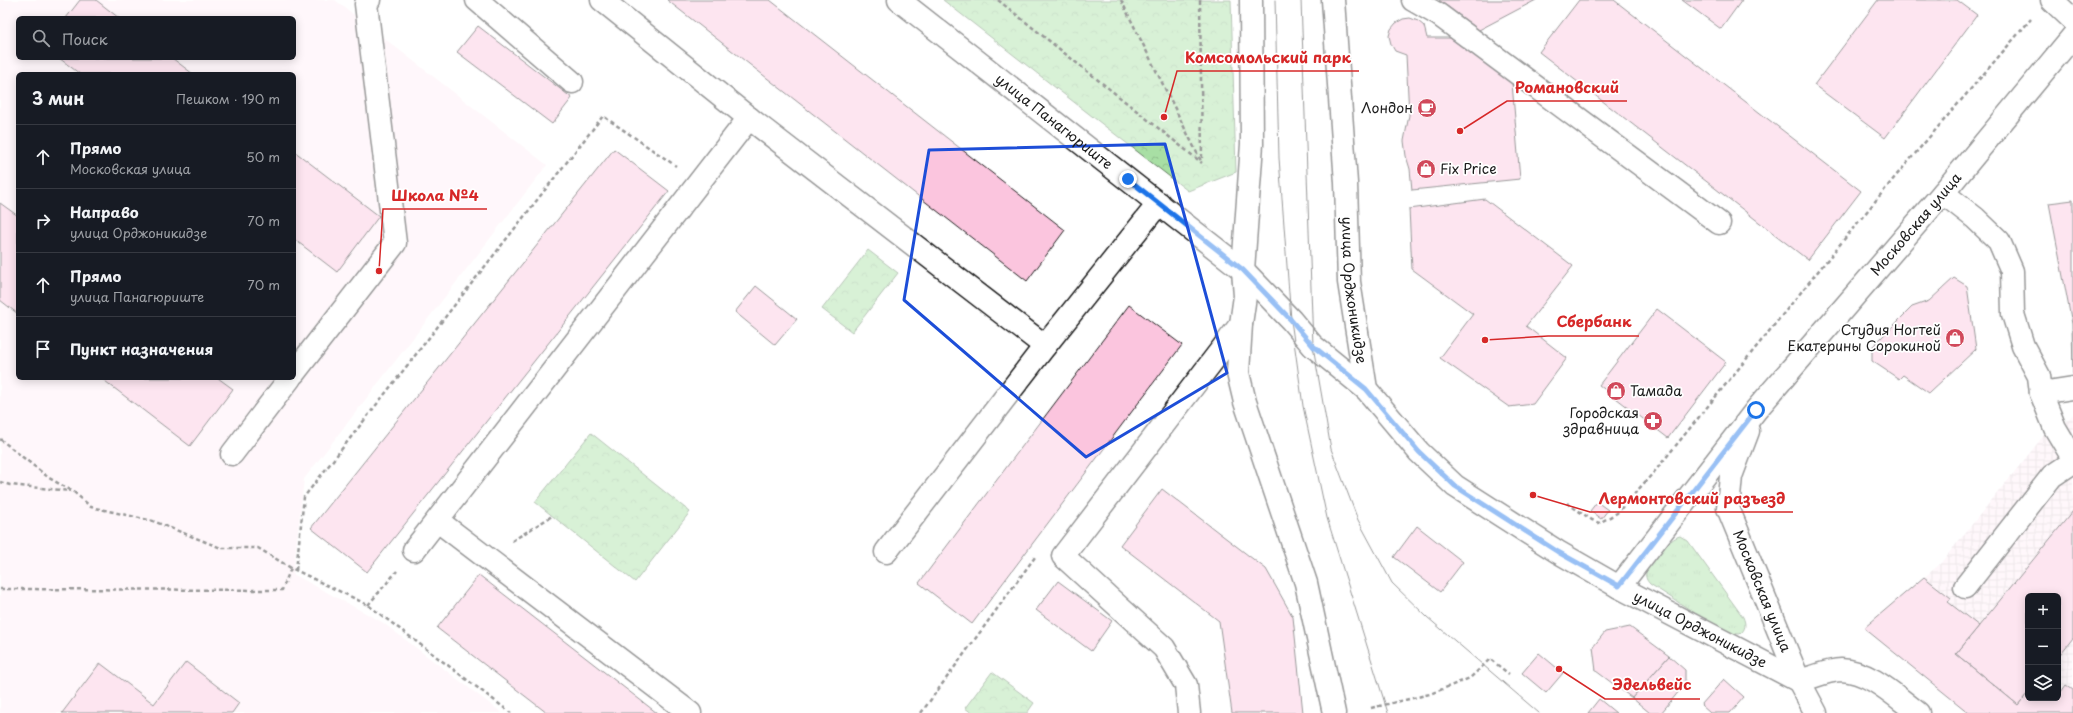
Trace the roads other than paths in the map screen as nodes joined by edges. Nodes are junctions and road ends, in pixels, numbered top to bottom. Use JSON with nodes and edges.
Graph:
{"nodes":[{"id":1,"x":369,"y":0,"type":"edge"},
{"id":2,"x":477,"y":0,"type":"edge"},
{"id":3,"x":602,"y":0,"type":"edge"},
{"id":4,"x":899,"y":0,"type":"edge"},
{"id":5,"x":1251,"y":0,"type":"edge"},
{"id":6,"x":1333,"y":0,"type":"edge"},
{"id":7,"x":1413,"y":0,"type":"edge"},
{"id":8,"x":2052,"y":0,"type":"edge"},
{"id":9,"x":2073,"y":20,"type":"edge"},
{"id":10,"x":2073,"y":36,"type":"edge"},
{"id":11,"x":572,"y":82,"type":"dead end"},
{"id":12,"x":749,"y":118,"type":"junction"},
{"id":13,"x":1943,"y":193,"type":"junction"},
{"id":14,"x":1159,"y":203,"type":"junction"},
{"id":15,"x":1719,"y":223,"type":"dead end"},
{"id":16,"x":1243,"y":270,"type":"junction"},
{"id":17,"x":1241,"y":324,"type":"junction"},
{"id":18,"x":1045,"y":346,"type":"junction"},
{"id":19,"x":296,"y":370,"type":"edge"},
{"id":20,"x":288,"y":380,"type":"edge"},
{"id":21,"x":2073,"y":388,"type":"edge"},
{"id":22,"x":1366,"y":389,"type":"junction"},
{"id":23,"x":2041,"y":393,"type":"junction"},
{"id":24,"x":1756,"y":410,"type":"junction"},
{"id":25,"x":232,"y":454,"type":"dead end"},
{"id":26,"x":2073,"y":458,"type":"edge"},
{"id":27,"x":2073,"y":462,"type":"edge"},
{"id":28,"x":438,"y":521,"type":"junction"},
{"id":29,"x":414,"y":550,"type":"dead end"},
{"id":30,"x":886,"y":552,"type":"dead end"},
{"id":31,"x":1619,"y":586,"type":"junction"},
{"id":32,"x":1965,"y":587,"type":"dead end"},
{"id":33,"x":1799,"y":681,"type":"junction"},
{"id":34,"x":690,"y":713,"type":"edge"},
{"id":35,"x":1189,"y":713,"type":"edge"},
{"id":36,"x":1334,"y":713,"type":"edge"},
{"id":37,"x":1816,"y":713,"type":"edge"},
{"id":38,"x":1918,"y":713,"type":"edge"}],
"edges":[{"from":1,"to":19,"type":"street"},
{"from":2,"to":11,"type":"street"},
{"from":3,"to":12,"type":"street"},
{"from":4,"to":14,"type":"street","name":"улица Панагюриште"},
{"from":5,"to":16,"type":"street"},
{"from":6,"to":22,"type":"street","name":"улица Орджоникидзе"},
{"from":7,"to":15,"type":"street"},
{"from":8,"to":9,"type":"street"},
{"from":10,"to":13,"type":"street","name":"Московская улица"},
{"from":12,"to":18,"type":"street"},
{"from":12,"to":28,"type":"street"},
{"from":13,"to":23,"type":"street"},
{"from":13,"to":24,"type":"street","name":"Московская улица"},
{"from":14,"to":16,"type":"street","name":"улица Панагюриште"},
{"from":14,"to":18,"type":"street"},
{"from":16,"to":17,"type":"street"},
{"from":16,"to":22,"type":"street","name":"улица Панагюриште"},
{"from":17,"to":35,"type":"street"},
{"from":17,"to":36,"type":"street"},
{"from":18,"to":30,"type":"street"},
{"from":20,"to":25,"type":"street"},
{"from":21,"to":23,"type":"street"},
{"from":22,"to":31,"type":"street","name":"улица Орджоникидзе"},
{"from":23,"to":26,"type":"street"},
{"from":24,"to":31,"type":"street","name":"Московская улица"},
{"from":24,"to":33,"type":"street","name":"Московская улица"},
{"from":27,"to":32,"type":"street"},
{"from":28,"to":29,"type":"street"},
{"from":28,"to":34,"type":"street"},
{"from":31,"to":33,"type":"street","name":"улица Орджоникидзе"},
{"from":33,"to":37,"type":"street","name":"Московская улица"},
{"from":33,"to":38,"type":"street"}]}
